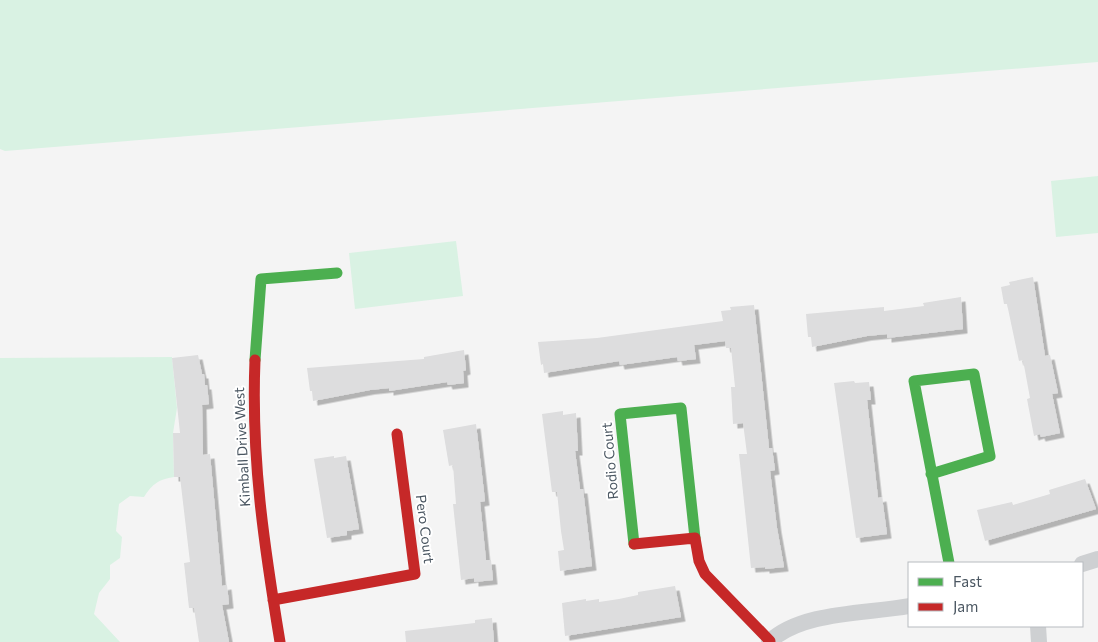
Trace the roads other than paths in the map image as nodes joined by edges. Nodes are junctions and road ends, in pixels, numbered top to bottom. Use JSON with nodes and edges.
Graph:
{"nodes":[{"id":1,"x":337,"y":274,"type":"dead end"},
{"id":2,"x":397,"y":434,"type":"dead end"},
{"id":3,"x":931,"y":474,"type":"junction"},
{"id":4,"x":695,"y":538,"type":"junction"},
{"id":5,"x":1098,"y":559,"type":"edge"},
{"id":6,"x":949,"y":562,"type":"edge"},
{"id":7,"x":1083,"y":564,"type":"edge"},
{"id":8,"x":273,"y":600,"type":"junction"},
{"id":9,"x":908,"y":606,"type":"edge"},
{"id":10,"x":1038,"y":627,"type":"edge"},
{"id":11,"x":770,"y":641,"type":"edge"},
{"id":12,"x":280,"y":642,"type":"edge"},
{"id":13,"x":1039,"y":642,"type":"edge"}],
"edges":[{"from":1,"to":8,"type":"street","name":"Kimball Drive West"},
{"from":2,"to":8,"type":"street","name":"Pero Court"},
{"from":3,"to":3,"type":"street"},
{"from":3,"to":6,"type":"street"},
{"from":4,"to":4,"type":"street","name":"Rodio Court"},
{"from":4,"to":11,"type":"street","name":"Rodio Court"},
{"from":5,"to":7,"type":"street"},
{"from":8,"to":12,"type":"street","name":"Kimball Drive West"},
{"from":9,"to":11,"type":"street"},
{"from":10,"to":13,"type":"street"}]}
